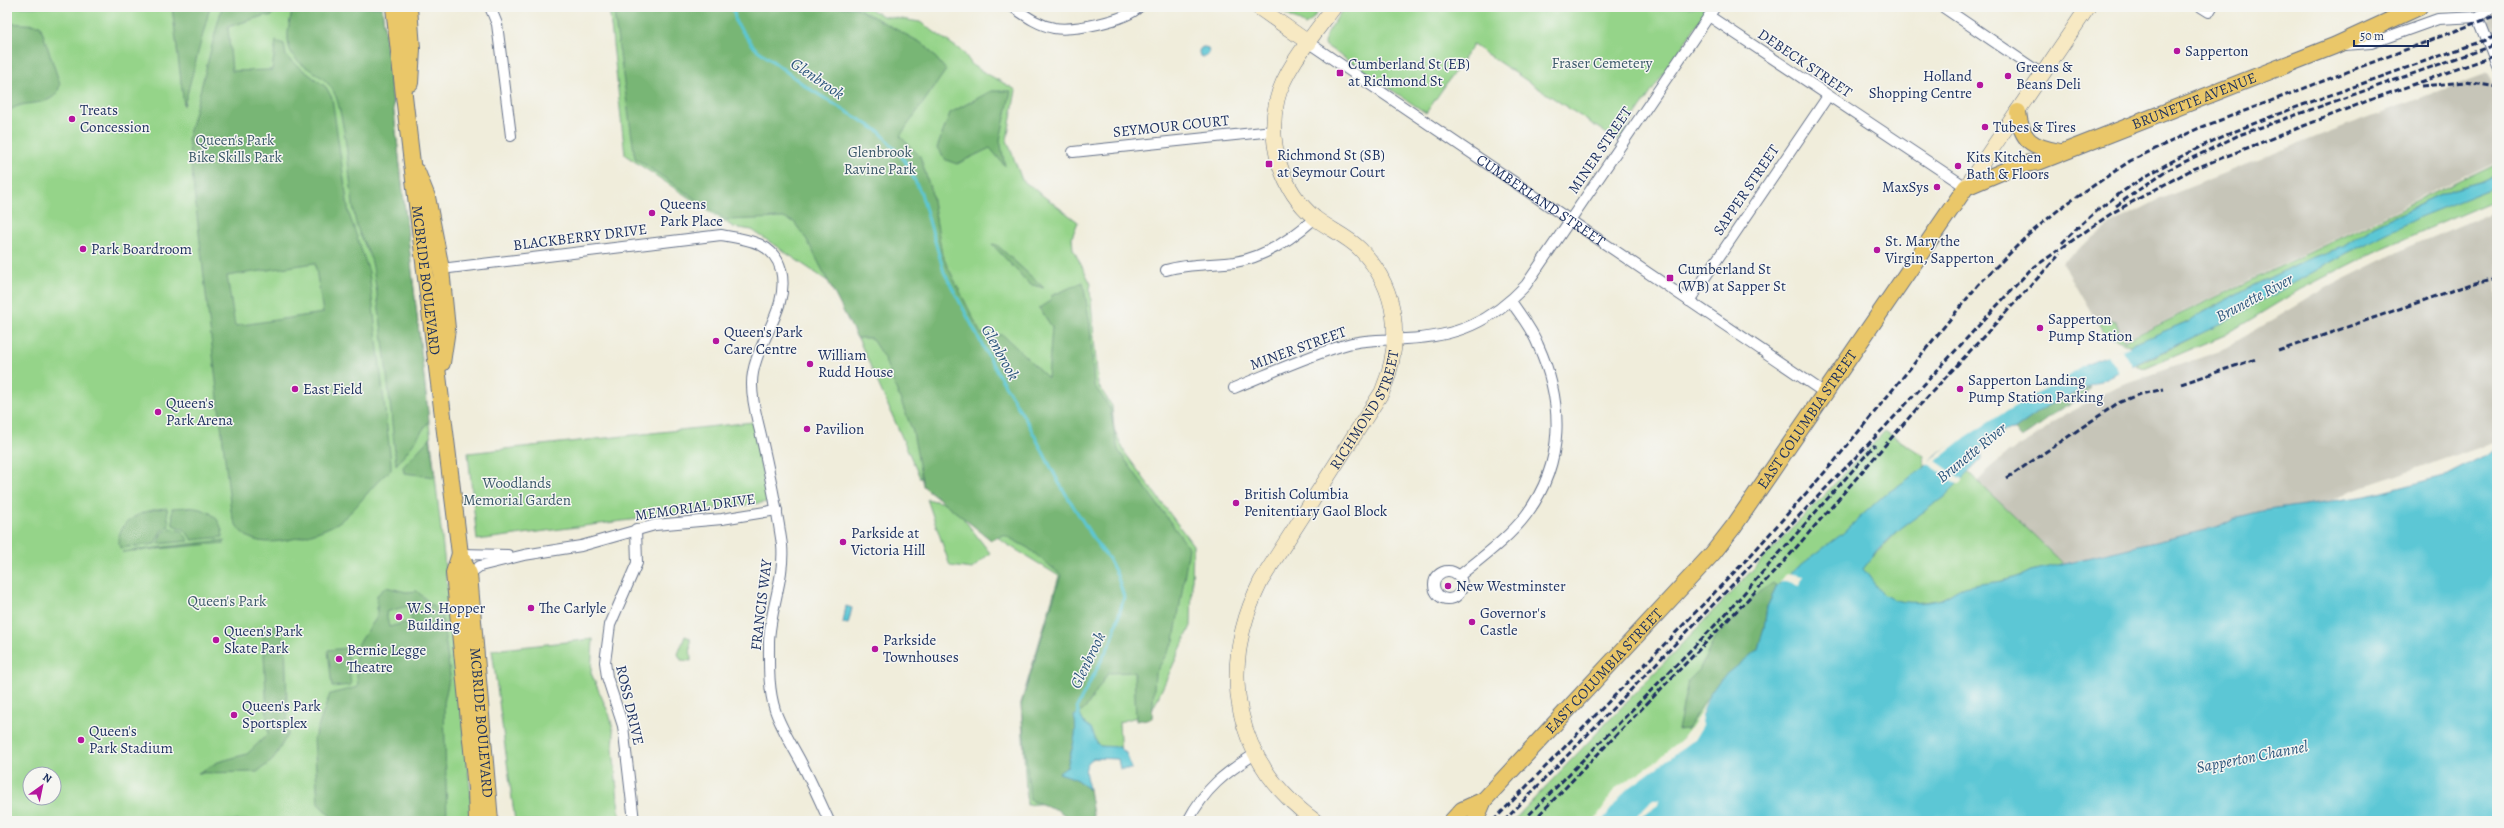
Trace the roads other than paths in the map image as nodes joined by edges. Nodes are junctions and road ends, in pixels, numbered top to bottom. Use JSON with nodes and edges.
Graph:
{"nodes":[{"id":1,"x":394,"y":7,"type":"edge"},
{"id":2,"x":409,"y":7,"type":"edge"},
{"id":3,"x":490,"y":7,"type":"edge"},
{"id":4,"x":1013,"y":7,"type":"edge"},
{"id":5,"x":1139,"y":7,"type":"edge"},
{"id":6,"x":1258,"y":7,"type":"edge"},
{"id":7,"x":1334,"y":7,"type":"edge"},
{"id":8,"x":1715,"y":7,"type":"edge"},
{"id":9,"x":1943,"y":7,"type":"edge"},
{"id":10,"x":2088,"y":7,"type":"edge"},
{"id":11,"x":2201,"y":7,"type":"edge"},
{"id":12,"x":2212,"y":7,"type":"edge"},
{"id":13,"x":2419,"y":7,"type":"edge"},
{"id":14,"x":2492,"y":7,"type":"edge"},
{"id":15,"x":1709,"y":16,"type":"junction"},
{"id":16,"x":2478,"y":17,"type":"junction"},
{"id":17,"x":1309,"y":43,"type":"junction"},
{"id":18,"x":2334,"y":46,"type":"junction"},
{"id":19,"x":2497,"y":65,"type":"edge"},
{"id":20,"x":2043,"y":74,"type":"junction"},
{"id":21,"x":1828,"y":96,"type":"junction"},
{"id":22,"x":2018,"y":112,"type":"junction"},
{"id":23,"x":407,"y":124,"type":"junction"},
{"id":24,"x":1273,"y":131,"type":"junction"},
{"id":25,"x":511,"y":136,"type":"dead end"},
{"id":26,"x":1073,"y":152,"type":"dead end"},
{"id":27,"x":2060,"y":152,"type":"junction"},
{"id":28,"x":410,"y":154,"type":"junction"},
{"id":29,"x":2038,"y":162,"type":"junction"},
{"id":30,"x":1966,"y":187,"type":"junction"},
{"id":31,"x":1950,"y":210,"type":"junction"},
{"id":32,"x":1315,"y":218,"type":"junction"},
{"id":33,"x":1571,"y":219,"type":"junction"},
{"id":34,"x":440,"y":269,"type":"junction"},
{"id":35,"x":1166,"y":270,"type":"dead end"},
{"id":36,"x":1511,"y":301,"type":"junction"},
{"id":37,"x":1689,"y":301,"type":"junction"},
{"id":38,"x":1396,"y":339,"type":"junction"},
{"id":39,"x":440,"y":378,"type":"junction"},
{"id":40,"x":1234,"y":388,"type":"dead end"},
{"id":41,"x":1825,"y":393,"type":"junction"},
{"id":42,"x":754,"y":407,"type":"joint"},
{"id":43,"x":777,"y":510,"type":"junction"},
{"id":44,"x":636,"y":529,"type":"junction"},
{"id":45,"x":460,"y":554,"type":"junction"},
{"id":46,"x":524,"y":555,"type":"junction"},
{"id":47,"x":469,"y":574,"type":"junction"},
{"id":48,"x":1459,"y":576,"type":"dead end"},
{"id":49,"x":1255,"y":754,"type":"junction"},
{"id":50,"x":1484,"y":800,"type":"junction"},
{"id":51,"x":477,"y":821,"type":"edge"},
{"id":52,"x":490,"y":821,"type":"edge"},
{"id":53,"x":634,"y":821,"type":"edge"},
{"id":54,"x":829,"y":821,"type":"edge"},
{"id":55,"x":1188,"y":821,"type":"edge"},
{"id":56,"x":1316,"y":821,"type":"edge"},
{"id":57,"x":1452,"y":821,"type":"edge"},
{"id":58,"x":1475,"y":821,"type":"edge"}],
"edges":[{"from":1,"to":23,"type":"main road","name":"MCBRIDE BOULEVARD"},
{"from":2,"to":23,"type":"main road"},
{"from":3,"to":25,"type":"street"},
{"from":4,"to":5,"type":"street"},
{"from":6,"to":17,"type":"street","name":"CUMBERLAND STREET"},
{"from":7,"to":17,"type":"street","name":"RICHMOND STREET"},
{"from":8,"to":15,"type":"street","name":"MINER STREET"},
{"from":9,"to":20,"type":"street"},
{"from":10,"to":20,"type":"street","name":"EAST COLUMBIA STREET"},
{"from":11,"to":12,"type":"street"},
{"from":13,"to":18,"type":"main road","name":"BRUNETTE AVENUE"},
{"from":14,"to":16,"type":"street"},
{"from":15,"to":21,"type":"street","name":"DEBECK STREET"},
{"from":15,"to":33,"type":"street","name":"MINER STREET"},
{"from":16,"to":18,"type":"street"},
{"from":16,"to":19,"type":"street"},
{"from":17,"to":24,"type":"street","name":"RICHMOND STREET"},
{"from":17,"to":33,"type":"street","name":"CUMBERLAND STREET"},
{"from":18,"to":27,"type":"main road","name":"BRUNETTE AVENUE"},
{"from":20,"to":22,"type":"street","name":"EAST COLUMBIA STREET"},
{"from":21,"to":30,"type":"street","name":"DEBECK STREET"},
{"from":21,"to":37,"type":"street","name":"SAPPER STREET"},
{"from":22,"to":27,"type":"main road"},
{"from":22,"to":30,"type":"street","name":"EAST COLUMBIA STREET"},
{"from":23,"to":28,"type":"main road","name":"MCBRIDE BOULEVARD"},
{"from":24,"to":26,"type":"street","name":"SEYMOUR COURT"},
{"from":24,"to":32,"type":"street","name":"RICHMOND STREET"},
{"from":27,"to":29,"type":"main road","name":"BRUNETTE AVENUE"},
{"from":28,"to":34,"type":"main road"},
{"from":28,"to":39,"type":"main road","name":"MCBRIDE BOULEVARD"},
{"from":29,"to":30,"type":"main road","name":"BRUNETTE AVENUE"},
{"from":29,"to":31,"type":"main road"},
{"from":30,"to":31,"type":"main road","name":"EAST COLUMBIA STREET"},
{"from":31,"to":41,"type":"main road","name":"EAST COLUMBIA STREET"},
{"from":32,"to":35,"type":"street"},
{"from":32,"to":38,"type":"street","name":"RICHMOND STREET"},
{"from":33,"to":36,"type":"street","name":"MINER STREET"},
{"from":33,"to":37,"type":"street","name":"CUMBERLAND STREET"},
{"from":34,"to":39,"type":"main road"},
{"from":34,"to":42,"type":"street","name":"BLACKBERRY DRIVE"},
{"from":36,"to":38,"type":"street","name":"MINER STREET"},
{"from":36,"to":48,"type":"street"},
{"from":37,"to":41,"type":"street","name":"CUMBERLAND STREET"},
{"from":38,"to":40,"type":"street","name":"MINER STREET"},
{"from":38,"to":49,"type":"street","name":"RICHMOND STREET"},
{"from":39,"to":45,"type":"main road","name":"MCBRIDE BOULEVARD"},
{"from":41,"to":50,"type":"main road","name":"EAST COLUMBIA STREET"},
{"from":42,"to":43,"type":"street","name":"FRANCIS WAY"},
{"from":43,"to":44,"type":"street","name":"MEMORIAL DRIVE"},
{"from":43,"to":54,"type":"street","name":"FRANCIS WAY"},
{"from":44,"to":46,"type":"street","name":"MEMORIAL DRIVE"},
{"from":44,"to":53,"type":"street","name":"ROSS DRIVE"},
{"from":45,"to":46,"type":"street","name":"MEMORIAL DRIVE"},
{"from":45,"to":47,"type":"main road","name":"MCBRIDE BOULEVARD"},
{"from":45,"to":51,"type":"main road","name":"MCBRIDE BOULEVARD"},
{"from":46,"to":47,"type":"street","name":"MEMORIAL DRIVE"},
{"from":47,"to":52,"type":"main road","name":"MCBRIDE BOULEVARD"},
{"from":49,"to":55,"type":"street"},
{"from":49,"to":56,"type":"street","name":"RICHMOND STREET"},
{"from":50,"to":57,"type":"main road","name":"EAST COLUMBIA STREET"},
{"from":50,"to":58,"type":"main road","name":"EAST COLUMBIA STREET"}]}
